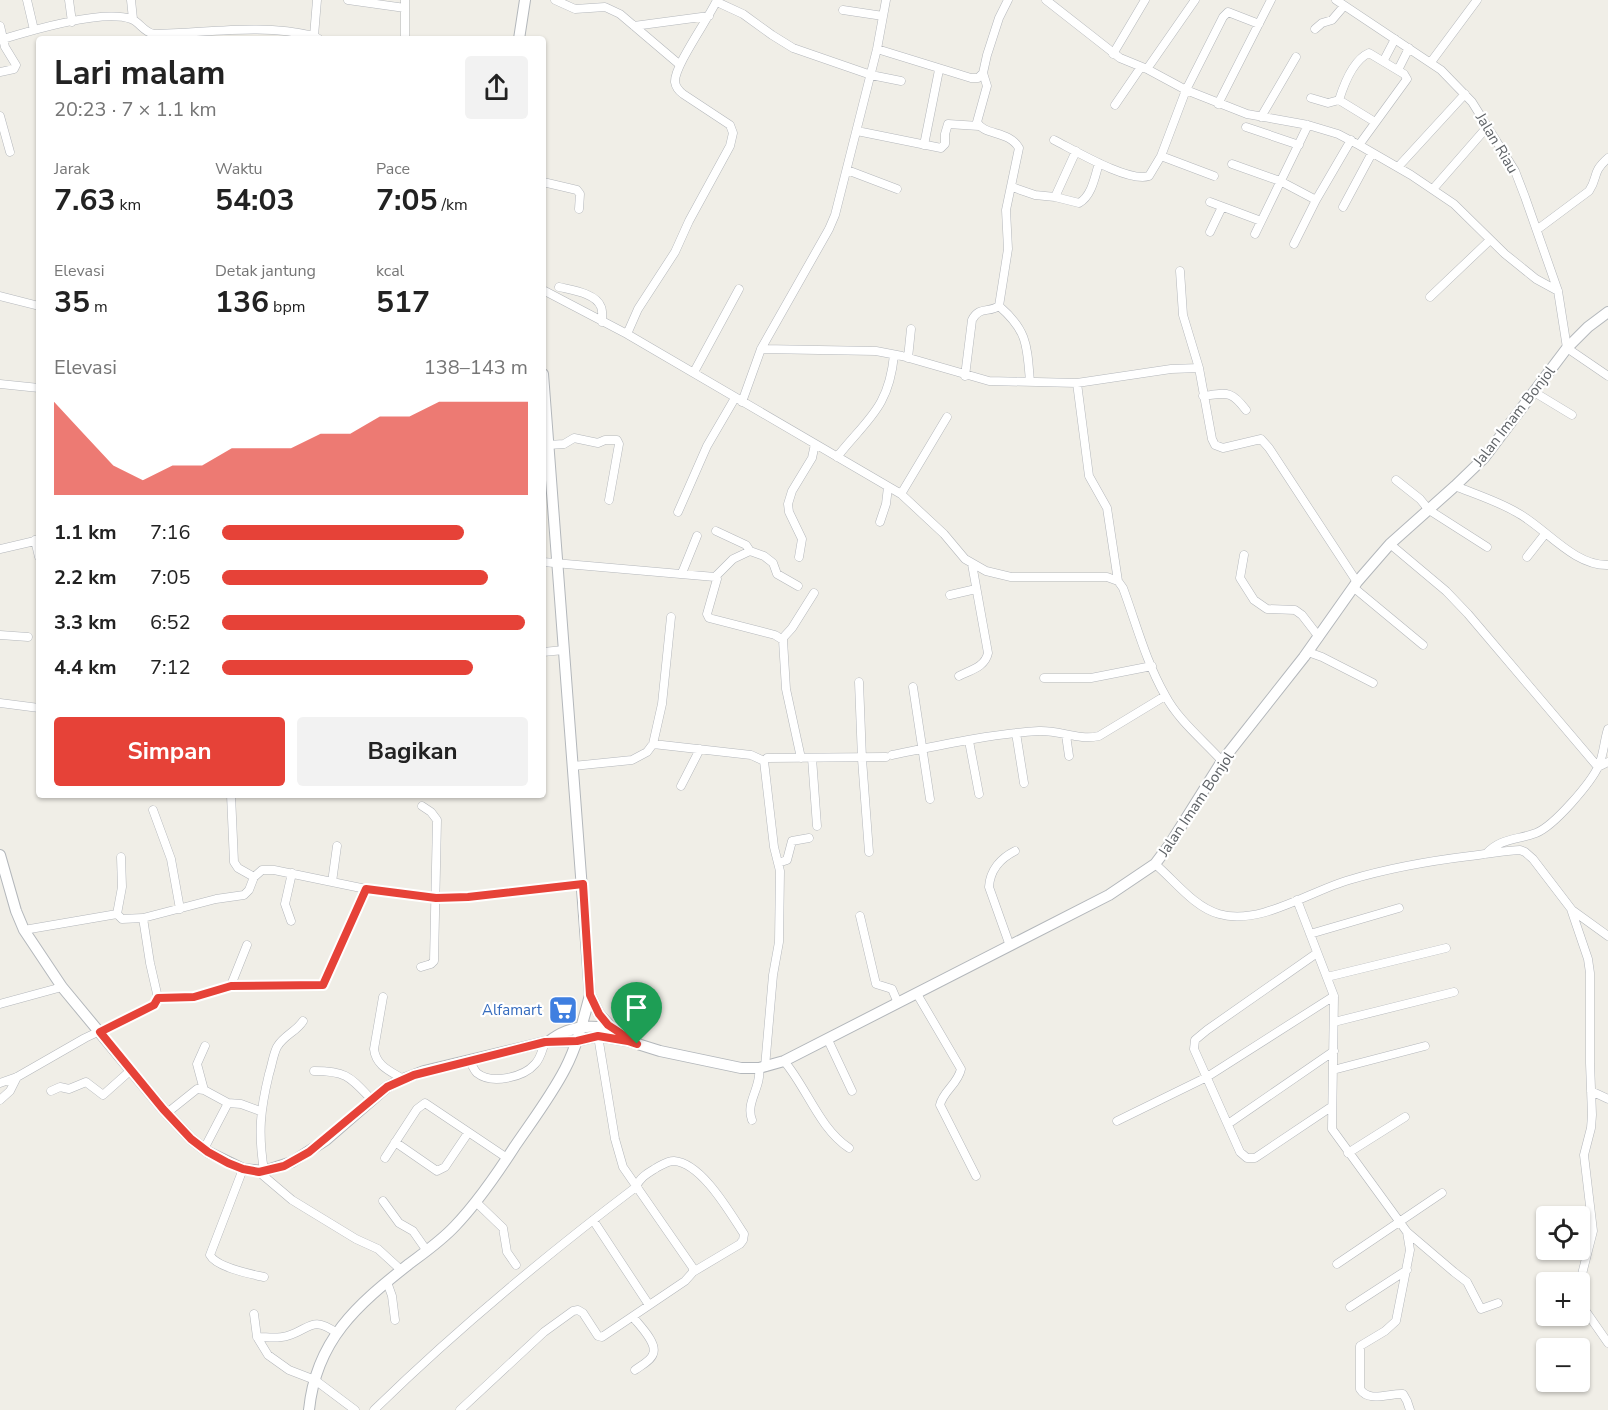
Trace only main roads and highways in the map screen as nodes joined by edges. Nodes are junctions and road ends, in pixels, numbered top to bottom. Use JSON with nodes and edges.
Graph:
{"nodes":[{"id":1,"x":525,"y":0,"type":"edge"},
{"id":2,"x":519,"y":36,"type":"edge"},
{"id":3,"x":1607,"y":314,"type":"edge"},
{"id":4,"x":546,"y":417,"type":"edge"},
{"id":5,"x":0,"y":855,"type":"edge"},
{"id":6,"x":590,"y":995,"type":"junction"},
{"id":7,"x":582,"y":1026,"type":"junction"},
{"id":8,"x":613,"y":1030,"type":"junction"},
{"id":9,"x":577,"y":1041,"type":"junction"},
{"id":10,"x":546,"y":1042,"type":"junction"},
{"id":11,"x":637,"y":1044,"type":"junction"},
{"id":12,"x":309,"y":1410,"type":"edge"}],
"edges":[{"from":1,"to":2,"type":"main road"},
{"from":3,"to":11,"type":"main road","name":"Jalan Imam Bonjol"},
{"from":4,"to":6,"type":"main road"},
{"from":5,"to":10,"type":"main road"},
{"from":6,"to":7,"type":"main road"},
{"from":6,"to":8,"type":"main road"},
{"from":7,"to":8,"type":"main road","name":"Jalan Imam Bonjol"},
{"from":7,"to":9,"type":"main road"},
{"from":7,"to":10,"type":"main road"},
{"from":8,"to":11,"type":"main road","name":"Jalan Imam Bonjol"},
{"from":9,"to":10,"type":"main road","name":"Jalan Imam Bonjol"},
{"from":9,"to":11,"type":"main road","name":"Jalan Imam Bonjol"},
{"from":9,"to":12,"type":"main road"}]}
